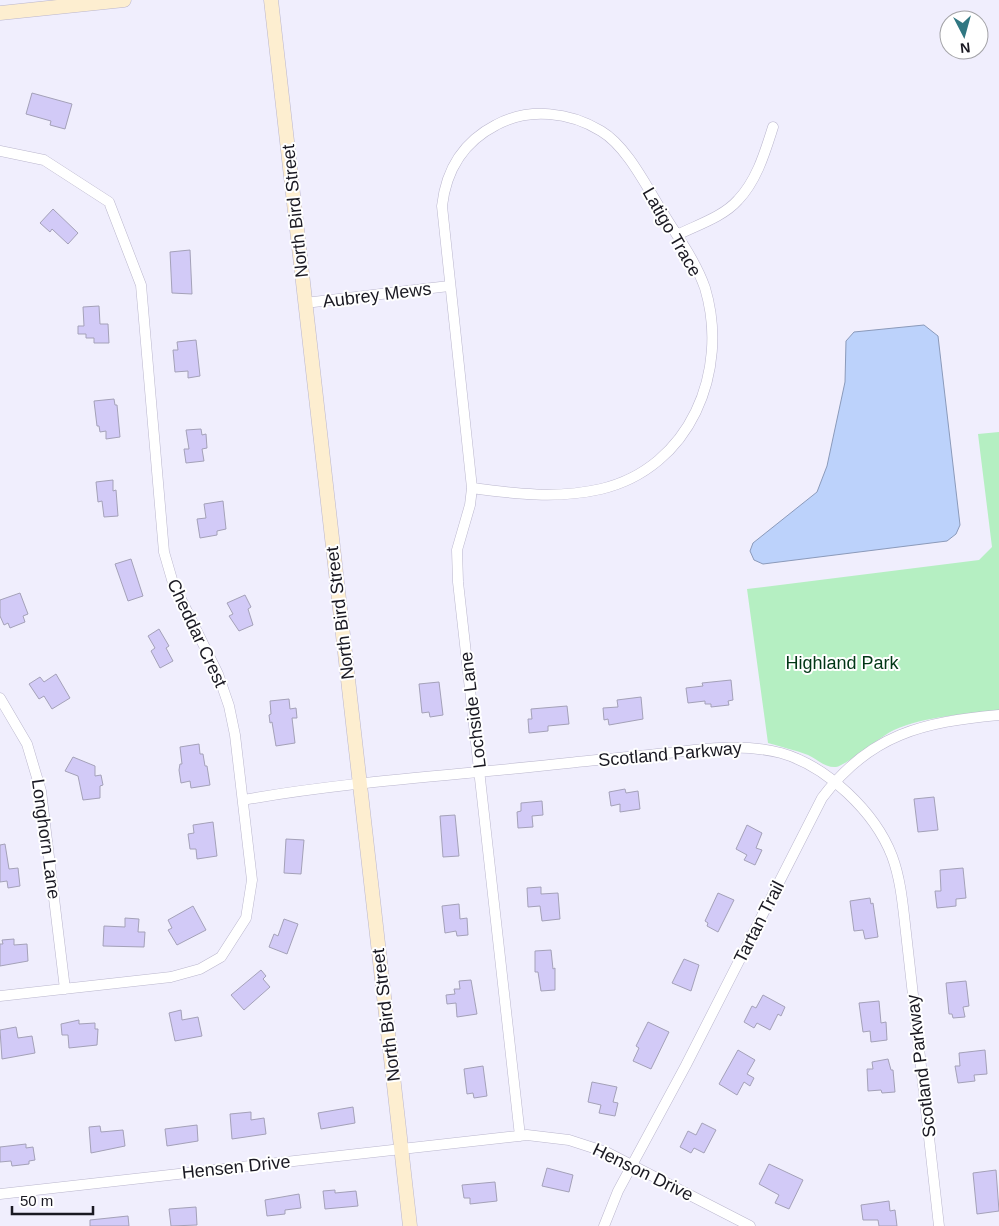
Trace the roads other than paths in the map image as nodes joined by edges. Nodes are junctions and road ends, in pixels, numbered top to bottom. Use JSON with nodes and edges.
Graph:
{"nodes":[{"id":1,"x":124,"y":0,"type":"edge"},
{"id":2,"x":271,"y":0,"type":"edge"},
{"id":3,"x":0,"y":13,"type":"edge"},
{"id":4,"x":773,"y":127,"type":"dead end"},
{"id":5,"x":0,"y":151,"type":"edge"},
{"id":6,"x":677,"y":235,"type":"junction"},
{"id":7,"x":448,"y":286,"type":"junction"},
{"id":8,"x":305,"y":303,"type":"junction"},
{"id":9,"x":472,"y":488,"type":"junction"},
{"id":10,"x":0,"y":698,"type":"edge"},
{"id":11,"x":999,"y":715,"type":"edge"},
{"id":12,"x":480,"y":771,"type":"junction"},
{"id":13,"x":834,"y":782,"type":"junction"},
{"id":14,"x":360,"y":785,"type":"junction"},
{"id":15,"x":242,"y":800,"type":"junction"},
{"id":16,"x":65,"y":989,"type":"junction"},
{"id":17,"x":0,"y":996,"type":"edge"},
{"id":18,"x":520,"y":1136,"type":"junction"},
{"id":19,"x":442,"y":1146,"type":"joint"},
{"id":20,"x":402,"y":1150,"type":"junction"},
{"id":21,"x":633,"y":1164,"type":"junction"},
{"id":22,"x":0,"y":1194,"type":"edge"},
{"id":23,"x":410,"y":1226,"type":"edge"},
{"id":24,"x":604,"y":1226,"type":"edge"},
{"id":25,"x":750,"y":1226,"type":"edge"},
{"id":26,"x":939,"y":1226,"type":"edge"}],
"edges":[{"from":1,"to":3,"type":"street"},
{"from":2,"to":8,"type":"street","name":"North Bird Street"},
{"from":4,"to":6,"type":"street"},
{"from":5,"to":15,"type":"street","name":"Cheddar Crest"},
{"from":6,"to":7,"type":"street","name":"Latigo Trace"},
{"from":6,"to":9,"type":"street","name":"Latigo Trace"},
{"from":7,"to":8,"type":"street","name":"Aubrey Mews"},
{"from":7,"to":9,"type":"street","name":"Lochside Lane"},
{"from":8,"to":14,"type":"street","name":"North Bird Street"},
{"from":9,"to":12,"type":"street","name":"Lochside Lane"},
{"from":10,"to":16,"type":"street","name":"Longhorn Lane"},
{"from":11,"to":13,"type":"street","name":"Tartan Trail"},
{"from":12,"to":13,"type":"street","name":"Scotland Parkway"},
{"from":12,"to":14,"type":"street","name":"Scotland Parkway"},
{"from":12,"to":18,"type":"street","name":"Lochside Lane"},
{"from":13,"to":21,"type":"street","name":"Tartan Trail"},
{"from":13,"to":26,"type":"street","name":"Scotland Parkway"},
{"from":14,"to":15,"type":"street","name":"Scotland Parkway"},
{"from":14,"to":20,"type":"street","name":"North Bird Street"},
{"from":15,"to":16,"type":"street","name":"Cheddar Crest"},
{"from":16,"to":17,"type":"street","name":"Cheddar Crest"},
{"from":18,"to":19,"type":"street","name":"Henson Drive"},
{"from":18,"to":21,"type":"street","name":"Henson Drive"},
{"from":19,"to":20,"type":"street","name":"Hensen Drive"},
{"from":20,"to":22,"type":"street","name":"Hensen Drive"},
{"from":20,"to":23,"type":"street","name":"North Bird Street"},
{"from":21,"to":24,"type":"street","name":"Tartan Trail"},
{"from":21,"to":25,"type":"street","name":"Henson Drive"}]}
